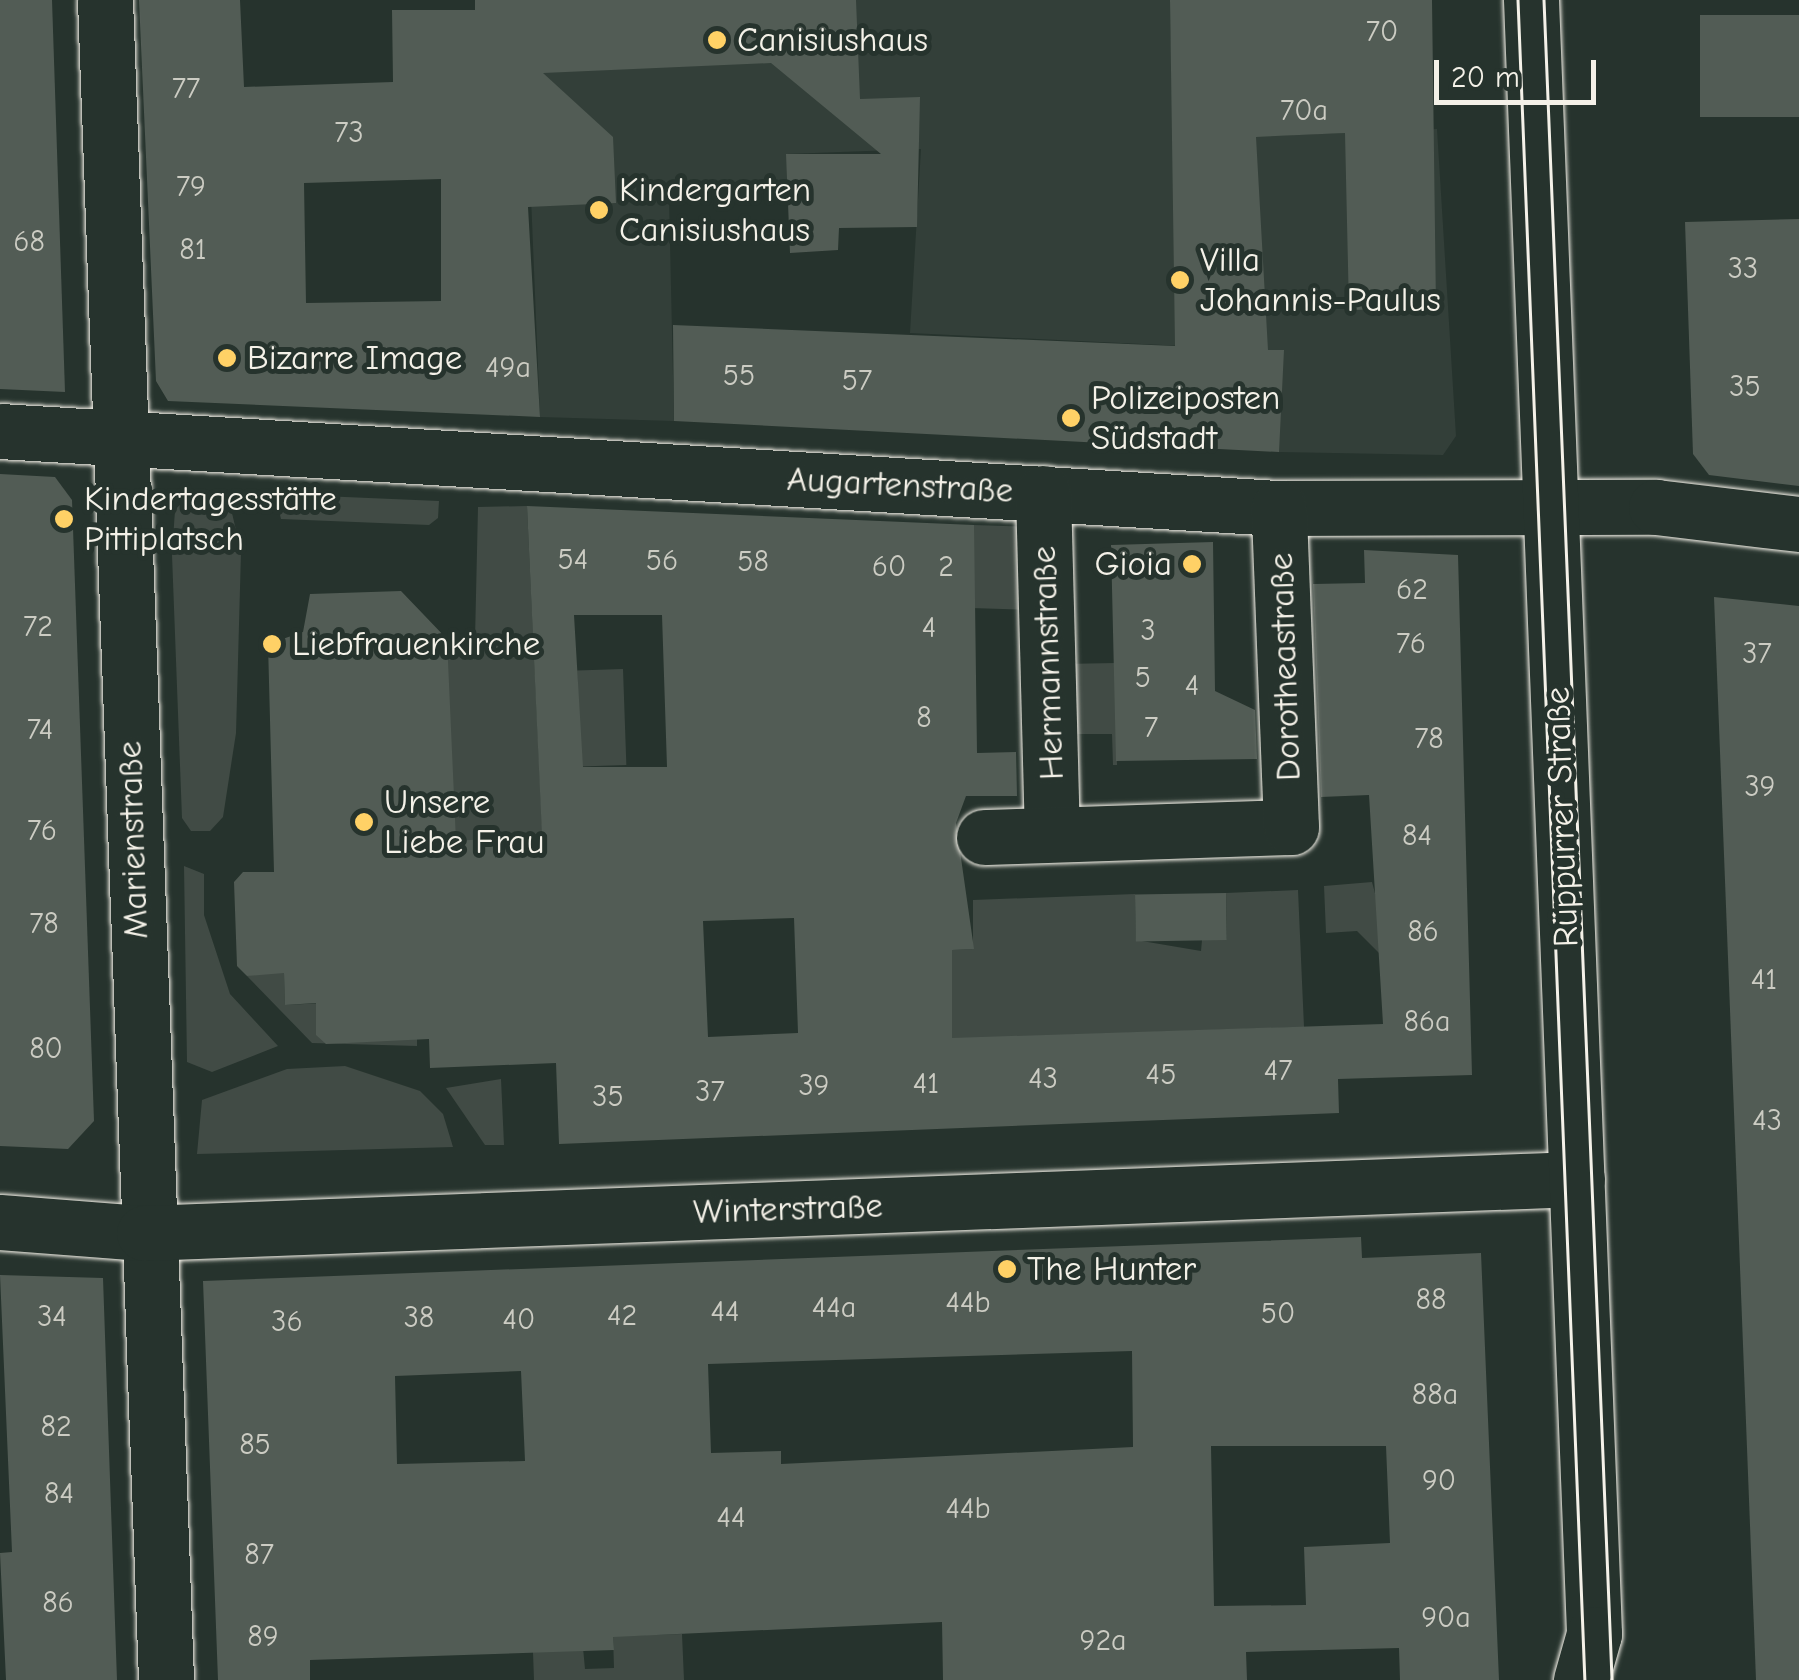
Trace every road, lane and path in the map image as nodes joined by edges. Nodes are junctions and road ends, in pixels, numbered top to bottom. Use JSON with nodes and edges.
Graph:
{"nodes":[{"id":1,"x":105,"y":0,"type":"edge"},
{"id":2,"x":1531,"y":0,"type":"edge"},
{"id":3,"x":0,"y":431,"type":"edge"},
{"id":4,"x":122,"y":438,"type":"junction"},
{"id":5,"x":1043,"y":493,"type":"junction"},
{"id":6,"x":1279,"y":508,"type":"junction"},
{"id":7,"x":1551,"y":509,"type":"junction"},
{"id":8,"x":1799,"y":524,"type":"edge"},
{"id":9,"x":1052,"y":833,"type":"junction"},
{"id":10,"x":984,"y":837,"type":"dead end"},
{"id":11,"x":1577,"y":1178,"type":"junction"},
{"id":12,"x":0,"y":1222,"type":"edge"},
{"id":13,"x":144,"y":1232,"type":"junction"},
{"id":14,"x":1597,"y":1665,"type":"edge"},
{"id":15,"x":166,"y":1680,"type":"edge"}],
"edges":[{"from":1,"to":4,"type":"street","name":"Marienstraße"},
{"from":2,"to":7,"type":"street","name":"Rüppurrer Straße"},
{"from":3,"to":4,"type":"street","name":"Augartenstraße"},
{"from":4,"to":5,"type":"street","name":"Augartenstraße"},
{"from":4,"to":13,"type":"street","name":"Marienstraße"},
{"from":5,"to":6,"type":"street","name":"Augartenstraße"},
{"from":5,"to":9,"type":"street","name":"Hermannstraße"},
{"from":6,"to":7,"type":"street","name":"Augartenstraße"},
{"from":6,"to":9,"type":"street","name":"Dorotheastraße"},
{"from":7,"to":8,"type":"street","name":"Augartenstraße"},
{"from":7,"to":11,"type":"street","name":"Rüppurrer Straße"},
{"from":9,"to":10,"type":"street"},
{"from":11,"to":13,"type":"street","name":"Winterstraße"},
{"from":11,"to":14,"type":"street","name":"Rüppurrer Straße"},
{"from":12,"to":13,"type":"street","name":"Winterstraße"},
{"from":13,"to":15,"type":"street","name":"Marienstraße"}]}
